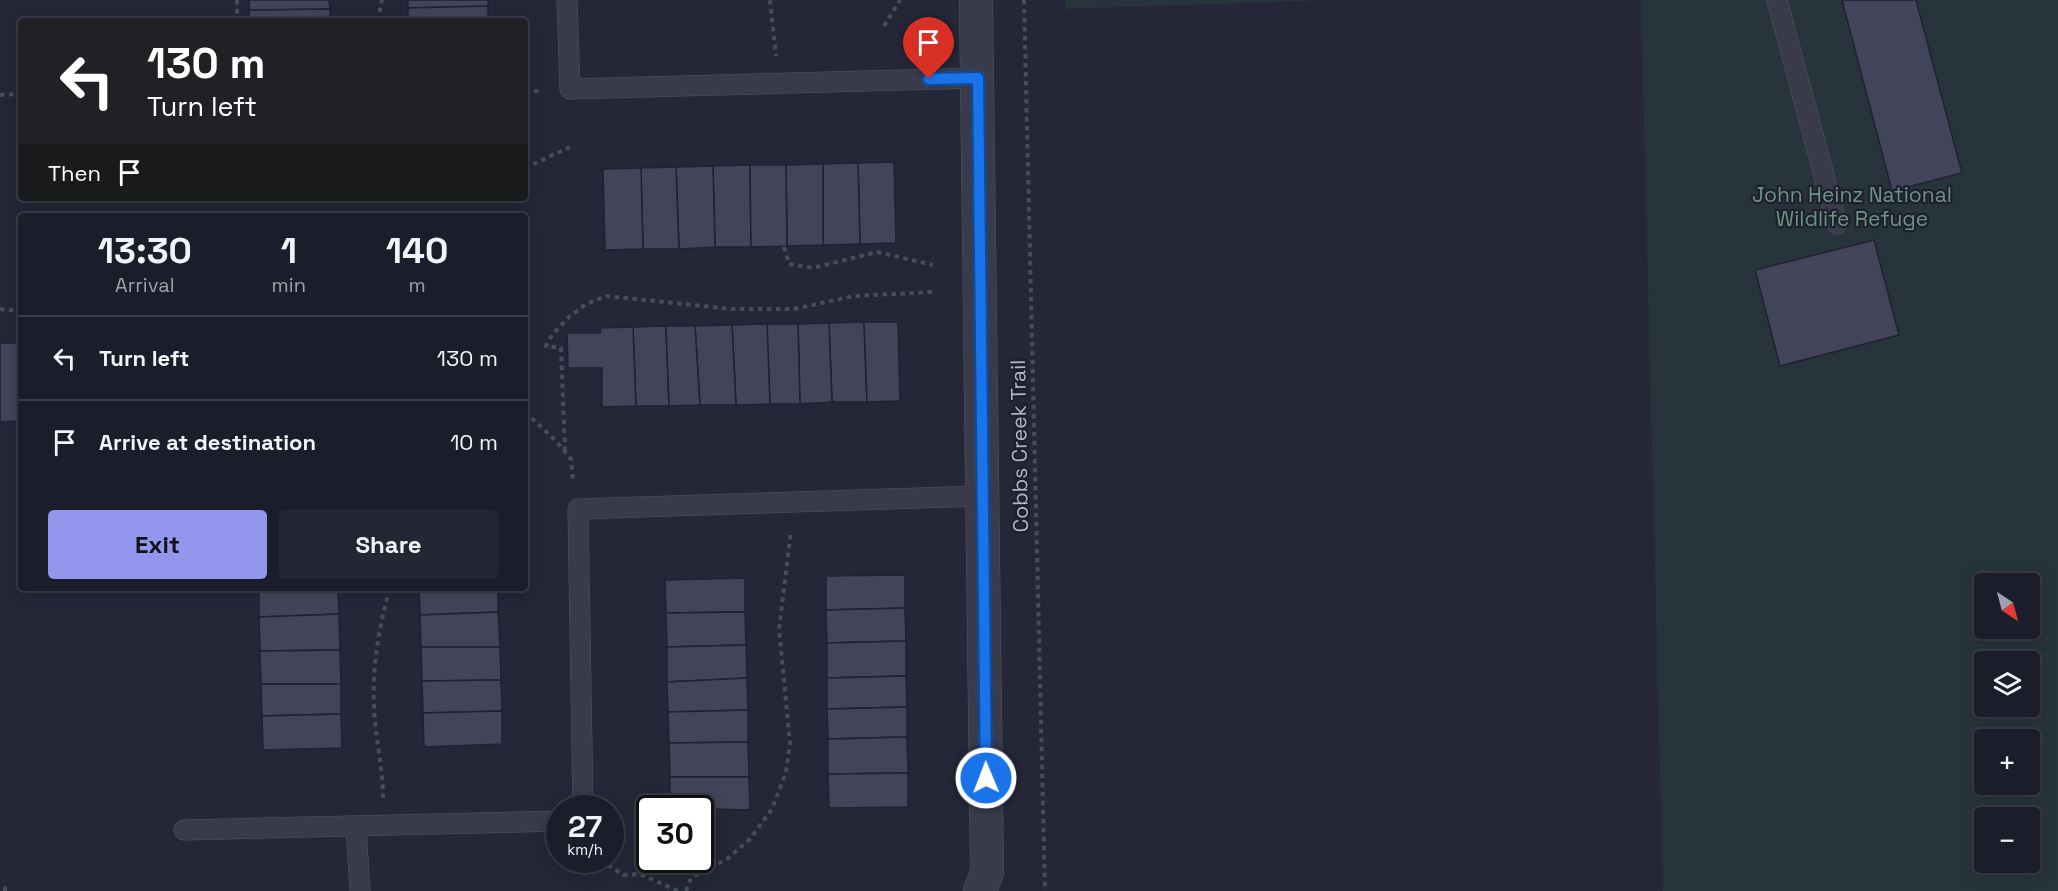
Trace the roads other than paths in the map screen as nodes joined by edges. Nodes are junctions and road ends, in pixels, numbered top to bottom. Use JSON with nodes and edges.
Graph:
{"nodes":[{"id":1,"x":567,"y":0,"type":"edge"},
{"id":2,"x":976,"y":0,"type":"edge"},
{"id":3,"x":1777,"y":0,"type":"edge"},
{"id":4,"x":978,"y":78,"type":"junction"},
{"id":5,"x":1837,"y":224,"type":"dead end"},
{"id":6,"x":982,"y":496,"type":"junction"},
{"id":7,"x":583,"y":795,"type":"edge"},
{"id":8,"x":546,"y":821,"type":"edge"},
{"id":9,"x":356,"y":828,"type":"junction"},
{"id":10,"x":184,"y":830,"type":"dead end"},
{"id":11,"x":987,"y":884,"type":"edge"},
{"id":12,"x":360,"y":891,"type":"edge"}],
"edges":[{"from":1,"to":4,"type":"lane"},
{"from":2,"to":4,"type":"street"},
{"from":3,"to":5,"type":"lane"},
{"from":4,"to":6,"type":"street"},
{"from":6,"to":7,"type":"lane"},
{"from":6,"to":11,"type":"street"},
{"from":8,"to":9,"type":"lane"},
{"from":9,"to":10,"type":"lane"},
{"from":9,"to":12,"type":"lane"}]}
